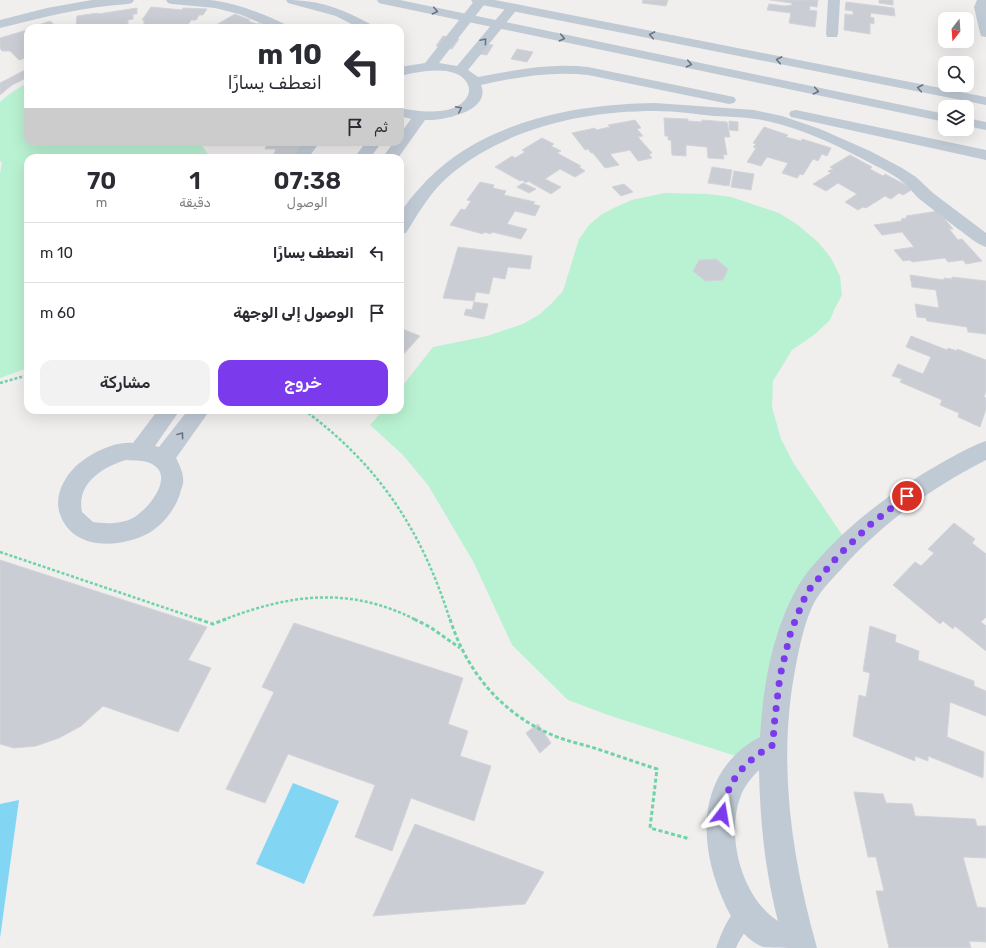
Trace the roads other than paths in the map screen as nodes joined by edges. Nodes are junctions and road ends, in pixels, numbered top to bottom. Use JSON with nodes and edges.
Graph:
{"nodes":[{"id":1,"x":128,"y":0,"type":"edge"},
{"id":2,"x":172,"y":0,"type":"edge"},
{"id":3,"x":182,"y":0,"type":"edge"},
{"id":4,"x":292,"y":0,"type":"edge"},
{"id":5,"x":383,"y":0,"type":"edge"},
{"id":6,"x":479,"y":0,"type":"edge"},
{"id":7,"x":834,"y":0,"type":"edge"},
{"id":8,"x":986,"y":0,"type":"edge"},
{"id":9,"x":513,"y":7,"type":"junction"},
{"id":10,"x":468,"y":18,"type":"junction"},
{"id":11,"x":0,"y":24,"type":"edge"},
{"id":12,"x":275,"y":24,"type":"edge"},
{"id":13,"x":361,"y":24,"type":"edge"},
{"id":14,"x":498,"y":24,"type":"junction"},
{"id":15,"x":986,"y":33,"type":"edge"},
{"id":16,"x":832,"y":34,"type":"dead end"},
{"id":17,"x":430,"y":66,"type":"junction"},
{"id":18,"x":404,"y":70,"type":"edge"},
{"id":19,"x":460,"y":71,"type":"junction"},
{"id":20,"x":474,"y":82,"type":"junction"},
{"id":21,"x":986,"y":101,"type":"edge"},
{"id":22,"x":757,"y":110,"type":"junction"},
{"id":23,"x":404,"y":113,"type":"edge"},
{"id":24,"x":421,"y":116,"type":"junction"},
{"id":25,"x":938,"y":117,"type":"edge"},
{"id":26,"x":974,"y":123,"type":"edge"},
{"id":27,"x":986,"y":126,"type":"edge"},
{"id":28,"x":404,"y":139,"type":"edge"},
{"id":29,"x":986,"y":156,"type":"edge"},
{"id":30,"x":404,"y":222,"type":"edge"},
{"id":31,"x":986,"y":241,"type":"edge"},
{"id":32,"x":167,"y":414,"type":"edge"},
{"id":33,"x":197,"y":414,"type":"edge"},
{"id":34,"x":986,"y":450,"type":"edge"},
{"id":35,"x":139,"y":451,"type":"junction"},
{"id":36,"x":163,"y":459,"type":"junction"},
{"id":37,"x":773,"y":745,"type":"junction"},
{"id":38,"x":747,"y":912,"type":"junction"},
{"id":39,"x":800,"y":947,"type":"edge"},
{"id":40,"x":726,"y":948,"type":"edge"}],
"edges":[{"from":1,"to":11,"type":"street"},
{"from":2,"to":3,"type":"street"},
{"from":3,"to":12,"type":"street"},
{"from":4,"to":13,"type":"street"},
{"from":5,"to":10,"type":"street","one_way":true},
{"from":6,"to":9,"type":"street"},
{"from":6,"to":10,"type":"street"},
{"from":7,"to":16,"type":"street"},
{"from":8,"to":15,"type":"street"},
{"from":9,"to":14,"type":"street"},
{"from":21,"to":9,"type":"street","one_way":true},
{"from":10,"to":14,"type":"street"},
{"from":10,"to":17,"type":"street"},
{"from":19,"to":14,"type":"street","one_way":true},
{"from":14,"to":25,"type":"street","one_way":true},
{"from":17,"to":18,"type":"street"},
{"from":17,"to":19,"type":"street"},
{"from":19,"to":20,"type":"street"},
{"from":20,"to":22,"type":"street"},
{"from":24,"to":20,"type":"street","one_way":true},
{"from":22,"to":29,"type":"street"},
{"from":22,"to":30,"type":"street"},
{"from":22,"to":31,"type":"street"},
{"from":23,"to":24,"type":"street"},
{"from":24,"to":28,"type":"street"},
{"from":26,"to":27,"type":"street"},
{"from":32,"to":35,"type":"street"},
{"from":36,"to":33,"type":"street","one_way":true},
{"from":34,"to":37,"type":"street"},
{"from":35,"to":36,"type":"street"},
{"from":35,"to":36,"type":"street"},
{"from":37,"to":38,"type":"street"},
{"from":37,"to":39,"type":"street"},
{"from":38,"to":39,"type":"street"},
{"from":38,"to":40,"type":"lane"}]}
